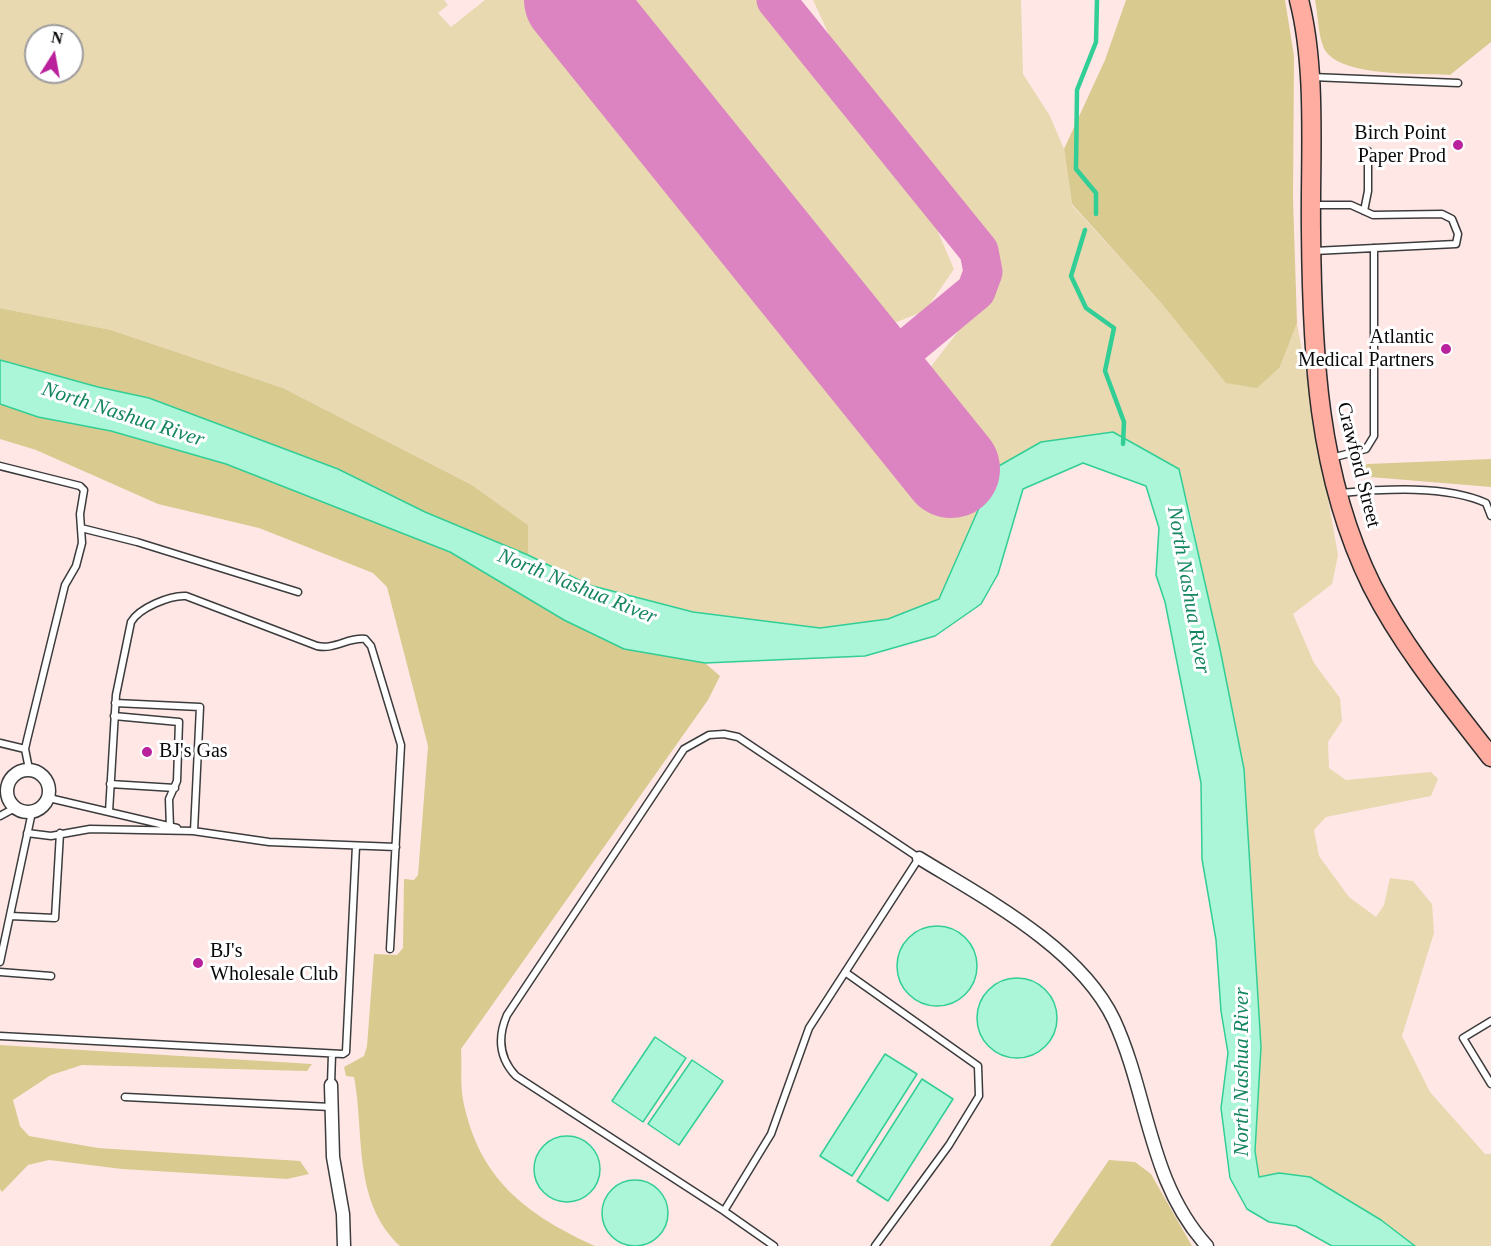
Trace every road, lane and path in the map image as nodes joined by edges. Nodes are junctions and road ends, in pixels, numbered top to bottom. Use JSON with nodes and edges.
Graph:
{"nodes":[{"id":1,"x":1299,"y":0,"type":"edge"},
{"id":2,"x":1309,"y":77,"type":"junction"},
{"id":3,"x":1458,"y":83,"type":"dead end"},
{"id":4,"x":1368,"y":151,"type":"dead end"},
{"id":5,"x":1310,"y":205,"type":"junction"},
{"id":6,"x":1364,"y":211,"type":"junction"},
{"id":7,"x":1374,"y":248,"type":"junction"},
{"id":8,"x":1311,"y":251,"type":"junction"},
{"id":9,"x":1329,"y":459,"type":"junction"},
{"id":10,"x":0,"y":466,"type":"edge"},
{"id":11,"x":1339,"y":494,"type":"junction"},
{"id":12,"x":1488,"y":503,"type":"edge"},
{"id":13,"x":1491,"y":516,"type":"edge"},
{"id":14,"x":81,"y":528,"type":"junction"},
{"id":15,"x":298,"y":592,"type":"dead end"},
{"id":16,"x":115,"y":704,"type":"junction"},
{"id":17,"x":114,"y":716,"type":"junction"},
{"id":18,"x":0,"y":743,"type":"edge"},
{"id":19,"x":25,"y":749,"type":"junction"},
{"id":20,"x":1491,"y":757,"type":"edge"},
{"id":21,"x":29,"y":770,"type":"junction"},
{"id":22,"x":110,"y":784,"type":"junction"},
{"id":23,"x":3,"y":785,"type":"edge"},
{"id":24,"x":175,"y":788,"type":"junction"},
{"id":25,"x":49,"y":798,"type":"junction"},
{"id":26,"x":26,"y":811,"type":"junction"},
{"id":27,"x":109,"y":812,"type":"junction"},
{"id":28,"x":0,"y":816,"type":"edge"},
{"id":29,"x":170,"y":829,"type":"junction"},
{"id":30,"x":194,"y":831,"type":"junction"},
{"id":31,"x":27,"y":833,"type":"junction"},
{"id":32,"x":60,"y":833,"type":"junction"},
{"id":33,"x":356,"y":846,"type":"junction"},
{"id":34,"x":396,"y":847,"type":"junction"},
{"id":35,"x":919,"y":858,"type":"junction"},
{"id":36,"x":10,"y":916,"type":"junction"},
{"id":37,"x":390,"y":949,"type":"dead end"},
{"id":38,"x":0,"y":962,"type":"edge"},
{"id":39,"x":0,"y":972,"type":"edge"},
{"id":40,"x":845,"y":972,"type":"junction"},
{"id":41,"x":51,"y":976,"type":"dead end"},
{"id":42,"x":1491,"y":1021,"type":"edge"},
{"id":43,"x":0,"y":1036,"type":"edge"},
{"id":44,"x":332,"y":1054,"type":"junction"},
{"id":45,"x":1491,"y":1084,"type":"edge"},
{"id":46,"x":331,"y":1085,"type":"joint"},
{"id":47,"x":125,"y":1097,"type":"dead end"},
{"id":48,"x":331,"y":1107,"type":"junction"},
{"id":49,"x":724,"y":1211,"type":"junction"},
{"id":50,"x":344,"y":1246,"type":"edge"},
{"id":51,"x":774,"y":1246,"type":"edge"},
{"id":52,"x":875,"y":1246,"type":"edge"},
{"id":53,"x":1207,"y":1246,"type":"edge"}],
"edges":[{"from":1,"to":2,"type":"main road","name":"Crawford Street"},
{"from":2,"to":3,"type":"lane"},
{"from":2,"to":5,"type":"main road","name":"Crawford Street"},
{"from":4,"to":6,"type":"lane"},
{"from":5,"to":6,"type":"lane"},
{"from":5,"to":8,"type":"main road","name":"Crawford Street"},
{"from":6,"to":7,"type":"lane"},
{"from":7,"to":8,"type":"lane"},
{"from":7,"to":9,"type":"lane"},
{"from":8,"to":9,"type":"main road","name":"Crawford Street"},
{"from":9,"to":11,"type":"main road","name":"Crawford Street"},
{"from":10,"to":14,"type":"lane"},
{"from":11,"to":12,"type":"lane"},
{"from":11,"to":20,"type":"main road","name":"Crawford Street"},
{"from":12,"to":13,"type":"lane"},
{"from":14,"to":15,"type":"lane"},
{"from":14,"to":19,"type":"lane"},
{"from":16,"to":17,"type":"lane"},
{"from":16,"to":30,"type":"lane"},
{"from":16,"to":34,"type":"lane"},
{"from":17,"to":22,"type":"lane"},
{"from":17,"to":24,"type":"lane"},
{"from":18,"to":19,"type":"lane"},
{"from":19,"to":21,"type":"lane"},
{"from":21,"to":23,"type":"street"},
{"from":21,"to":25,"type":"street"},
{"from":22,"to":24,"type":"lane"},
{"from":22,"to":27,"type":"lane"},
{"from":23,"to":26,"type":"street"},
{"from":24,"to":29,"type":"lane"},
{"from":25,"to":26,"type":"street"},
{"from":25,"to":27,"type":"lane"},
{"from":26,"to":28,"type":"lane"},
{"from":26,"to":31,"type":"lane"},
{"from":27,"to":29,"type":"lane"},
{"from":29,"to":30,"type":"lane"},
{"from":29,"to":32,"type":"lane"},
{"from":30,"to":33,"type":"lane"},
{"from":31,"to":32,"type":"lane"},
{"from":31,"to":36,"type":"lane"},
{"from":32,"to":36,"type":"lane"},
{"from":33,"to":34,"type":"lane"},
{"from":33,"to":44,"type":"lane"},
{"from":34,"to":37,"type":"lane"},
{"from":35,"to":40,"type":"lane"},
{"from":35,"to":49,"type":"lane"},
{"from":35,"to":53,"type":"street"},
{"from":36,"to":38,"type":"lane"},
{"from":39,"to":41,"type":"lane"},
{"from":40,"to":49,"type":"lane"},
{"from":40,"to":52,"type":"lane"},
{"from":42,"to":45,"type":"lane"},
{"from":43,"to":44,"type":"lane"},
{"from":44,"to":46,"type":"lane"},
{"from":46,"to":48,"type":"street"},
{"from":47,"to":48,"type":"lane"},
{"from":48,"to":50,"type":"street"},
{"from":49,"to":51,"type":"lane"}]}
